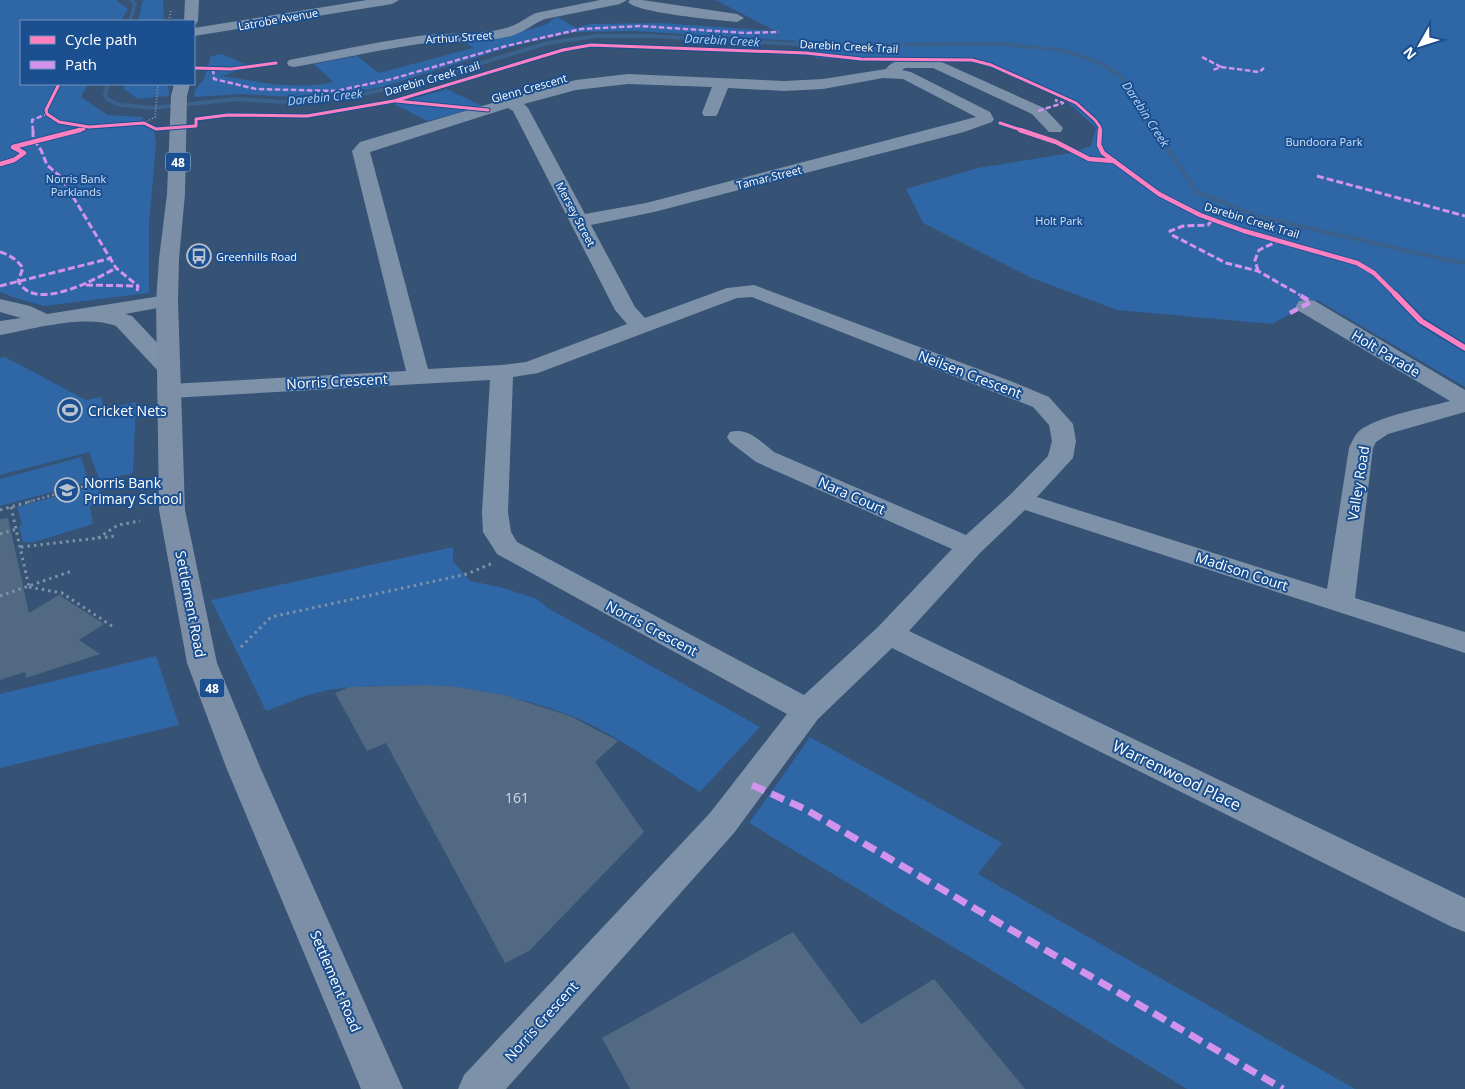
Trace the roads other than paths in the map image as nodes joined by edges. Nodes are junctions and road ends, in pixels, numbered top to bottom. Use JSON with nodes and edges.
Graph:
{"nodes":[{"id":1,"x":192,"y":0,"type":"edge"},
{"id":2,"x":392,"y":0,"type":"edge"},
{"id":3,"x":627,"y":1,"type":"edge"},
{"id":4,"x":736,"y":18,"type":"dead end"},
{"id":5,"x":191,"y":20,"type":"edge"},
{"id":6,"x":195,"y":32,"type":"edge"},
{"id":7,"x":294,"y":63,"type":"dead end"},
{"id":8,"x":892,"y":72,"type":"junction"},
{"id":9,"x":722,"y":83,"type":"junction"},
{"id":10,"x":510,"y":103,"type":"junction"},
{"id":11,"x":180,"y":105,"type":"edge"},
{"id":12,"x":1038,"y":111,"type":"junction"},
{"id":13,"x":710,"y":112,"type":"dead end"},
{"id":14,"x":986,"y":119,"type":"junction"},
{"id":15,"x":1055,"y":128,"type":"dead end"},
{"id":16,"x":580,"y":221,"type":"junction"},
{"id":17,"x":167,"y":301,"type":"junction"},
{"id":18,"x":0,"y":305,"type":"edge"},
{"id":19,"x":1307,"y":306,"type":"dead end"},
{"id":20,"x":81,"y":314,"type":"junction"},
{"id":21,"x":43,"y":320,"type":"junction"},
{"id":22,"x":641,"y":327,"type":"junction"},
{"id":23,"x":0,"y":328,"type":"edge"},
{"id":24,"x":502,"y":372,"type":"junction"},
{"id":25,"x":419,"y":377,"type":"junction"},
{"id":26,"x":170,"y":380,"type":"junction"},
{"id":27,"x":1465,"y":400,"type":"edge"},
{"id":28,"x":1465,"y":404,"type":"edge"},
{"id":29,"x":739,"y":437,"type":"dead end"},
{"id":30,"x":1020,"y":500,"type":"junction"},
{"id":31,"x":970,"y":546,"type":"junction"},
{"id":32,"x":1340,"y":602,"type":"junction"},
{"id":33,"x":889,"y":634,"type":"junction"},
{"id":34,"x":1465,"y":643,"type":"edge"},
{"id":35,"x":807,"y":711,"type":"junction"},
{"id":36,"x":1465,"y":916,"type":"edge"},
{"id":37,"x":382,"y":1089,"type":"edge"},
{"id":38,"x":479,"y":1089,"type":"edge"}],
"edges":[{"from":1,"to":5,"type":"main road"},
{"from":2,"to":6,"type":"street","name":"Latrobe Avenue"},
{"from":3,"to":4,"type":"street"},
{"from":3,"to":7,"type":"street","name":"Arthur Street"},
{"from":8,"to":9,"type":"street","name":"Glenn Crescent"},
{"from":8,"to":12,"type":"street","name":"Glenn Crescent"},
{"from":8,"to":14,"type":"street"},
{"from":9,"to":10,"type":"street","name":"Glenn Crescent"},
{"from":9,"to":13,"type":"street"},
{"from":10,"to":16,"type":"street","name":"Mersey Street"},
{"from":10,"to":25,"type":"street","name":"Glenn Crescent"},
{"from":11,"to":17,"type":"main road","name":"Settlement Road","number":"48"},
{"from":12,"to":14,"type":"street","name":"Tamar Street"},
{"from":12,"to":15,"type":"street"},
{"from":14,"to":16,"type":"street","name":"Tamar Street"},
{"from":16,"to":22,"type":"street","name":"Mersey Street"},
{"from":17,"to":20,"type":"street"},
{"from":17,"to":26,"type":"main road","name":"Settlement Road","number":"48"},
{"from":18,"to":21,"type":"street"},
{"from":19,"to":27,"type":"street","name":"Holt Parade"},
{"from":20,"to":21,"type":"street"},
{"from":20,"to":26,"type":"street"},
{"from":21,"to":23,"type":"street"},
{"from":22,"to":24,"type":"street","name":"Neilsen Crescent"},
{"from":22,"to":30,"type":"street","name":"Neilsen Crescent"},
{"from":24,"to":25,"type":"street","name":"Norris Crescent"},
{"from":24,"to":35,"type":"street","name":"Norris Crescent"},
{"from":25,"to":26,"type":"street","name":"Norris Crescent"},
{"from":26,"to":37,"type":"main road","name":"Settlement Road","number":"48"},
{"from":28,"to":32,"type":"street","name":"Valley Road"},
{"from":29,"to":31,"type":"street","name":"Nara Court"},
{"from":30,"to":31,"type":"street","name":"Neilsen Crescent"},
{"from":30,"to":32,"type":"street","name":"Madison Court"},
{"from":31,"to":33,"type":"street","name":"Neilsen Crescent"},
{"from":32,"to":34,"type":"street","name":"Madison Court"},
{"from":33,"to":35,"type":"street","name":"Neilsen Crescent"},
{"from":33,"to":36,"type":"street","name":"Warrenwood Place"},
{"from":35,"to":38,"type":"street","name":"Norris Crescent"}]}
